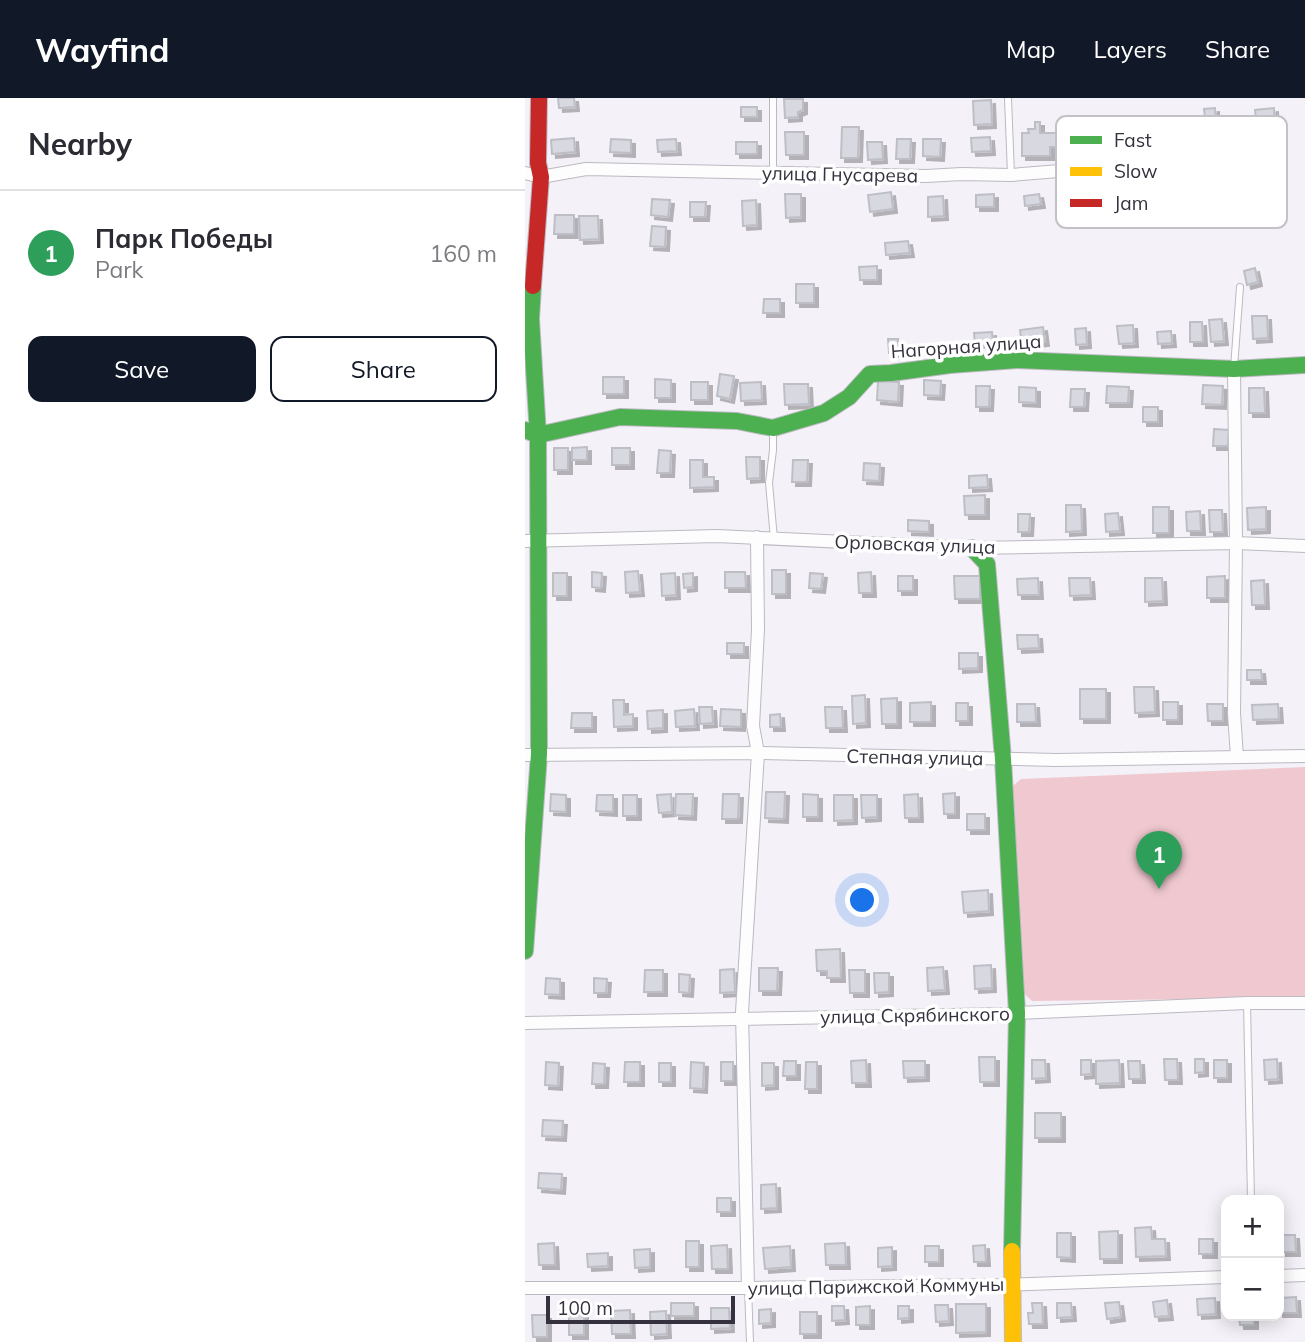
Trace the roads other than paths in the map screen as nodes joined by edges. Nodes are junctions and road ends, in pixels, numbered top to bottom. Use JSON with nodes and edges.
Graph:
{"nodes":[{"id":1,"x":539,"y":98,"type":"edge"},
{"id":2,"x":773,"y":98,"type":"edge"},
{"id":3,"x":1008,"y":98,"type":"edge"},
{"id":4,"x":1056,"y":172,"type":"edge"},
{"id":5,"x":773,"y":173,"type":"junction"},
{"id":6,"x":533,"y":175,"type":"edge"},
{"id":7,"x":1011,"y":176,"type":"junction"},
{"id":8,"x":1240,"y":287,"type":"dead end"},
{"id":9,"x":1305,"y":365,"type":"edge"},
{"id":10,"x":1234,"y":369,"type":"junction"},
{"id":11,"x":773,"y":428,"type":"junction"},
{"id":12,"x":531,"y":432,"type":"edge"},
{"id":13,"x":757,"y":537,"type":"junction"},
{"id":14,"x":773,"y":539,"type":"junction"},
{"id":15,"x":531,"y":542,"type":"edge"},
{"id":16,"x":1236,"y":543,"type":"junction"},
{"id":17,"x":1305,"y":546,"type":"edge"},
{"id":18,"x":972,"y":548,"type":"junction"},
{"id":19,"x":758,"y":753,"type":"junction"},
{"id":20,"x":532,"y":754,"type":"edge"},
{"id":21,"x":1305,"y":756,"type":"edge"},
{"id":22,"x":1237,"y":757,"type":"junction"},
{"id":23,"x":1003,"y":759,"type":"junction"},
{"id":24,"x":525,"y":951,"type":"edge"},
{"id":25,"x":1247,"y":1003,"type":"junction"},
{"id":26,"x":1305,"y":1003,"type":"edge"},
{"id":27,"x":1017,"y":1013,"type":"junction"},
{"id":28,"x":742,"y":1019,"type":"junction"},
{"id":29,"x":525,"y":1023,"type":"edge"},
{"id":30,"x":1251,"y":1195,"type":"edge"},
{"id":31,"x":1305,"y":1275,"type":"edge"},
{"id":32,"x":1284,"y":1276,"type":"edge"},
{"id":33,"x":1221,"y":1277,"type":"edge"},
{"id":34,"x":1011,"y":1284,"type":"junction"},
{"id":35,"x":525,"y":1288,"type":"edge"},
{"id":36,"x":748,"y":1288,"type":"junction"},
{"id":37,"x":750,"y":1342,"type":"edge"},
{"id":38,"x":1013,"y":1342,"type":"edge"}],
"edges":[{"from":1,"to":6,"type":"street"},
{"from":2,"to":5,"type":"lane"},
{"from":3,"to":7,"type":"lane"},
{"from":4,"to":7,"type":"street","name":"улица Гнусарева"},
{"from":5,"to":6,"type":"street","name":"улица Гнусарева"},
{"from":5,"to":7,"type":"street","name":"улица Гнусарева"},
{"from":6,"to":12,"type":"street"},
{"from":8,"to":10,"type":"lane"},
{"from":9,"to":10,"type":"street","name":"Нагорная улица"},
{"from":10,"to":11,"type":"street","name":"Нагорная улица"},
{"from":10,"to":16,"type":"street"},
{"from":11,"to":12,"type":"street","name":"Нагорная улица"},
{"from":11,"to":14,"type":"lane"},
{"from":12,"to":15,"type":"street"},
{"from":13,"to":14,"type":"street","name":"Орловская улица"},
{"from":13,"to":15,"type":"street","name":"Орловская улица"},
{"from":13,"to":19,"type":"street"},
{"from":14,"to":18,"type":"street","name":"Орловская улица"},
{"from":15,"to":20,"type":"street"},
{"from":16,"to":17,"type":"street","name":"Орловская улица"},
{"from":16,"to":18,"type":"street","name":"Орловская улица"},
{"from":16,"to":22,"type":"street"},
{"from":18,"to":23,"type":"street"},
{"from":19,"to":20,"type":"street","name":"Степная улица"},
{"from":19,"to":23,"type":"street","name":"Степная улица"},
{"from":19,"to":28,"type":"street"},
{"from":20,"to":24,"type":"street"},
{"from":21,"to":22,"type":"street","name":"Степная улица"},
{"from":22,"to":23,"type":"street","name":"Степная улица"},
{"from":23,"to":27,"type":"street"},
{"from":25,"to":26,"type":"street","name":"улица Скрябинского"},
{"from":25,"to":27,"type":"street","name":"улица Скрябинского"},
{"from":25,"to":30,"type":"lane"},
{"from":27,"to":28,"type":"street","name":"улица Скрябинского"},
{"from":27,"to":34,"type":"street"},
{"from":28,"to":29,"type":"street","name":"улица Скрябинского"},
{"from":28,"to":36,"type":"street"},
{"from":31,"to":32,"type":"street"},
{"from":33,"to":34,"type":"street","name":"улица Парижской Коммуны"},
{"from":34,"to":36,"type":"street","name":"улица Парижской Коммуны"},
{"from":34,"to":38,"type":"street"},
{"from":35,"to":36,"type":"street","name":"улица Парижской Коммуны"},
{"from":36,"to":37,"type":"lane"}]}
